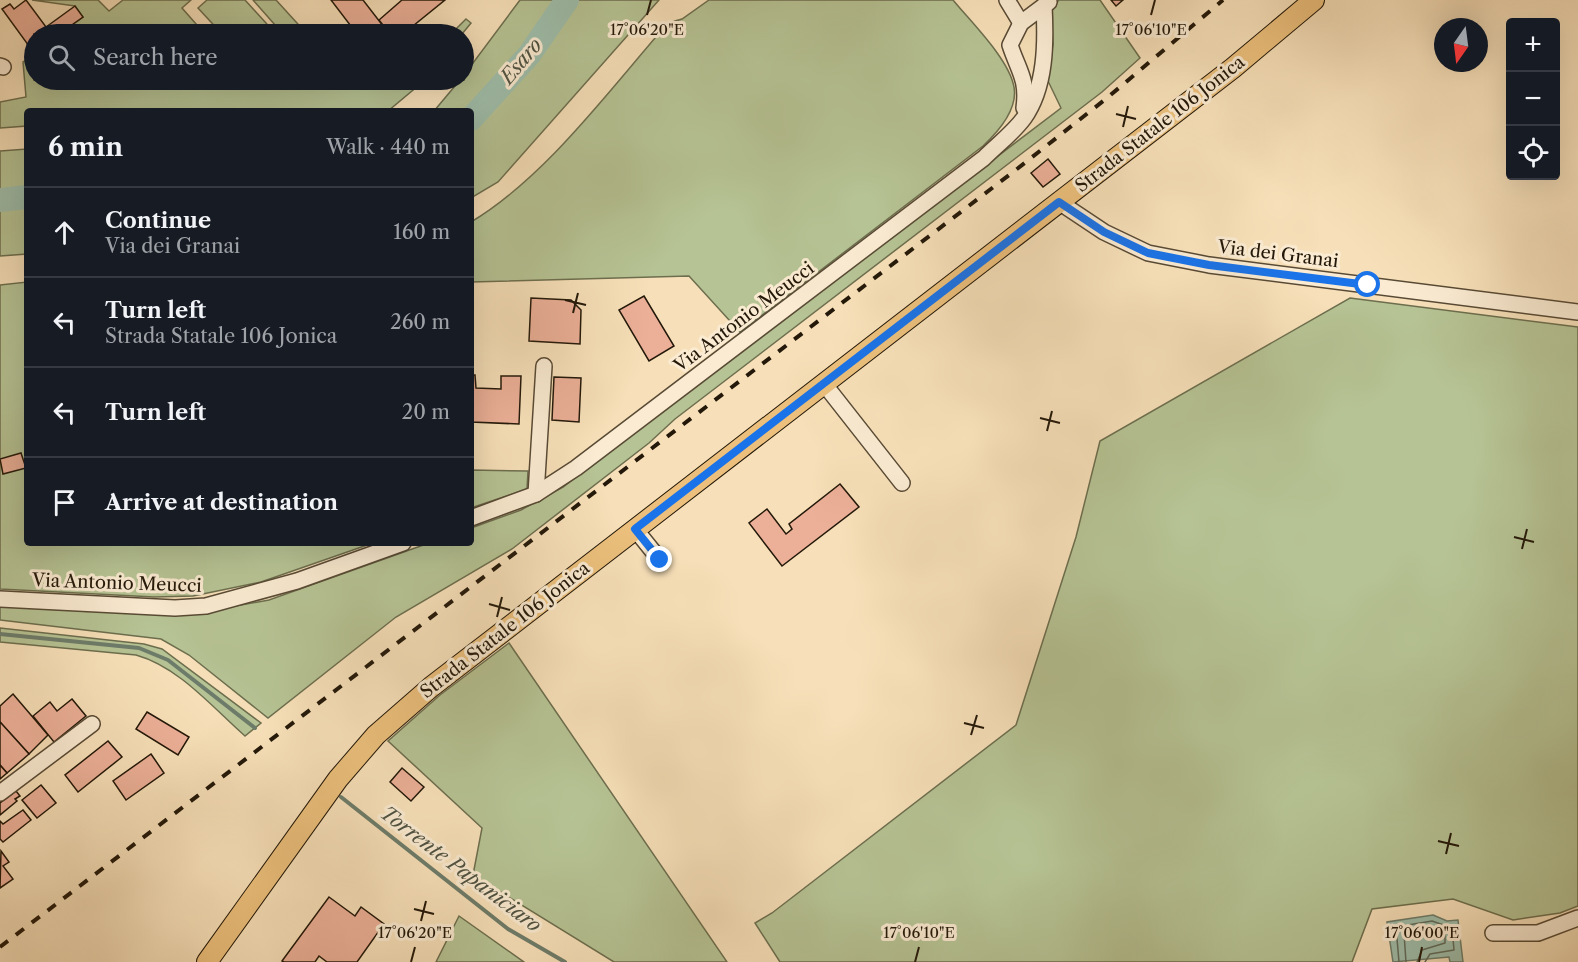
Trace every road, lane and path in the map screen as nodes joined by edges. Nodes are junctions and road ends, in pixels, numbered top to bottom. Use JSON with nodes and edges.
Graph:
{"nodes":[{"id":1,"x":1007,"y":0,"type":"edge"},
{"id":2,"x":1314,"y":0,"type":"edge"},
{"id":3,"x":1048,"y":3,"type":"edge"},
{"id":4,"x":1022,"y":23,"type":"junction"},
{"id":5,"x":1023,"y":120,"type":"junction"},
{"id":6,"x":1059,"y":202,"type":"junction"},
{"id":7,"x":1578,"y":312,"type":"edge"},
{"id":8,"x":544,"y":366,"type":"dead end"},
{"id":9,"x":825,"y":385,"type":"junction"},
{"id":10,"x":902,"y":483,"type":"dead end"},
{"id":11,"x":536,"y":494,"type":"junction"},
{"id":12,"x":474,"y":517,"type":"edge"},
{"id":13,"x":635,"y":529,"type":"junction"},
{"id":14,"x":395,"y":546,"type":"edge"},
{"id":15,"x":660,"y":560,"type":"dead end"},
{"id":16,"x":0,"y":599,"type":"edge"},
{"id":17,"x":92,"y":724,"type":"dead end"},
{"id":18,"x":0,"y":793,"type":"edge"},
{"id":19,"x":1578,"y":918,"type":"edge"},
{"id":20,"x":1493,"y":933,"type":"dead end"},
{"id":21,"x":207,"y":962,"type":"edge"}],
"edges":[{"from":1,"to":4,"type":"street"},
{"from":2,"to":6,"type":"main road","name":"Strada Statale 106 Jonica"},
{"from":3,"to":4,"type":"street"},
{"from":3,"to":5,"type":"street"},
{"from":4,"to":5,"type":"street"},
{"from":5,"to":11,"type":"street","name":"Via Antonio Meucci"},
{"from":6,"to":7,"type":"street","name":"Via dei Granai"},
{"from":6,"to":9,"type":"main road","name":"Strada Statale 106 Jonica"},
{"from":8,"to":11,"type":"street"},
{"from":9,"to":10,"type":"street"},
{"from":9,"to":13,"type":"main road","name":"Strada Statale 106 Jonica"},
{"from":11,"to":12,"type":"street","name":"Via Antonio Meucci"},
{"from":13,"to":15,"type":"street"},
{"from":13,"to":21,"type":"main road","name":"Strada Statale 106 Jonica"},
{"from":14,"to":16,"type":"street","name":"Via Antonio Meucci"},
{"from":17,"to":18,"type":"street"},
{"from":19,"to":20,"type":"street"}]}
